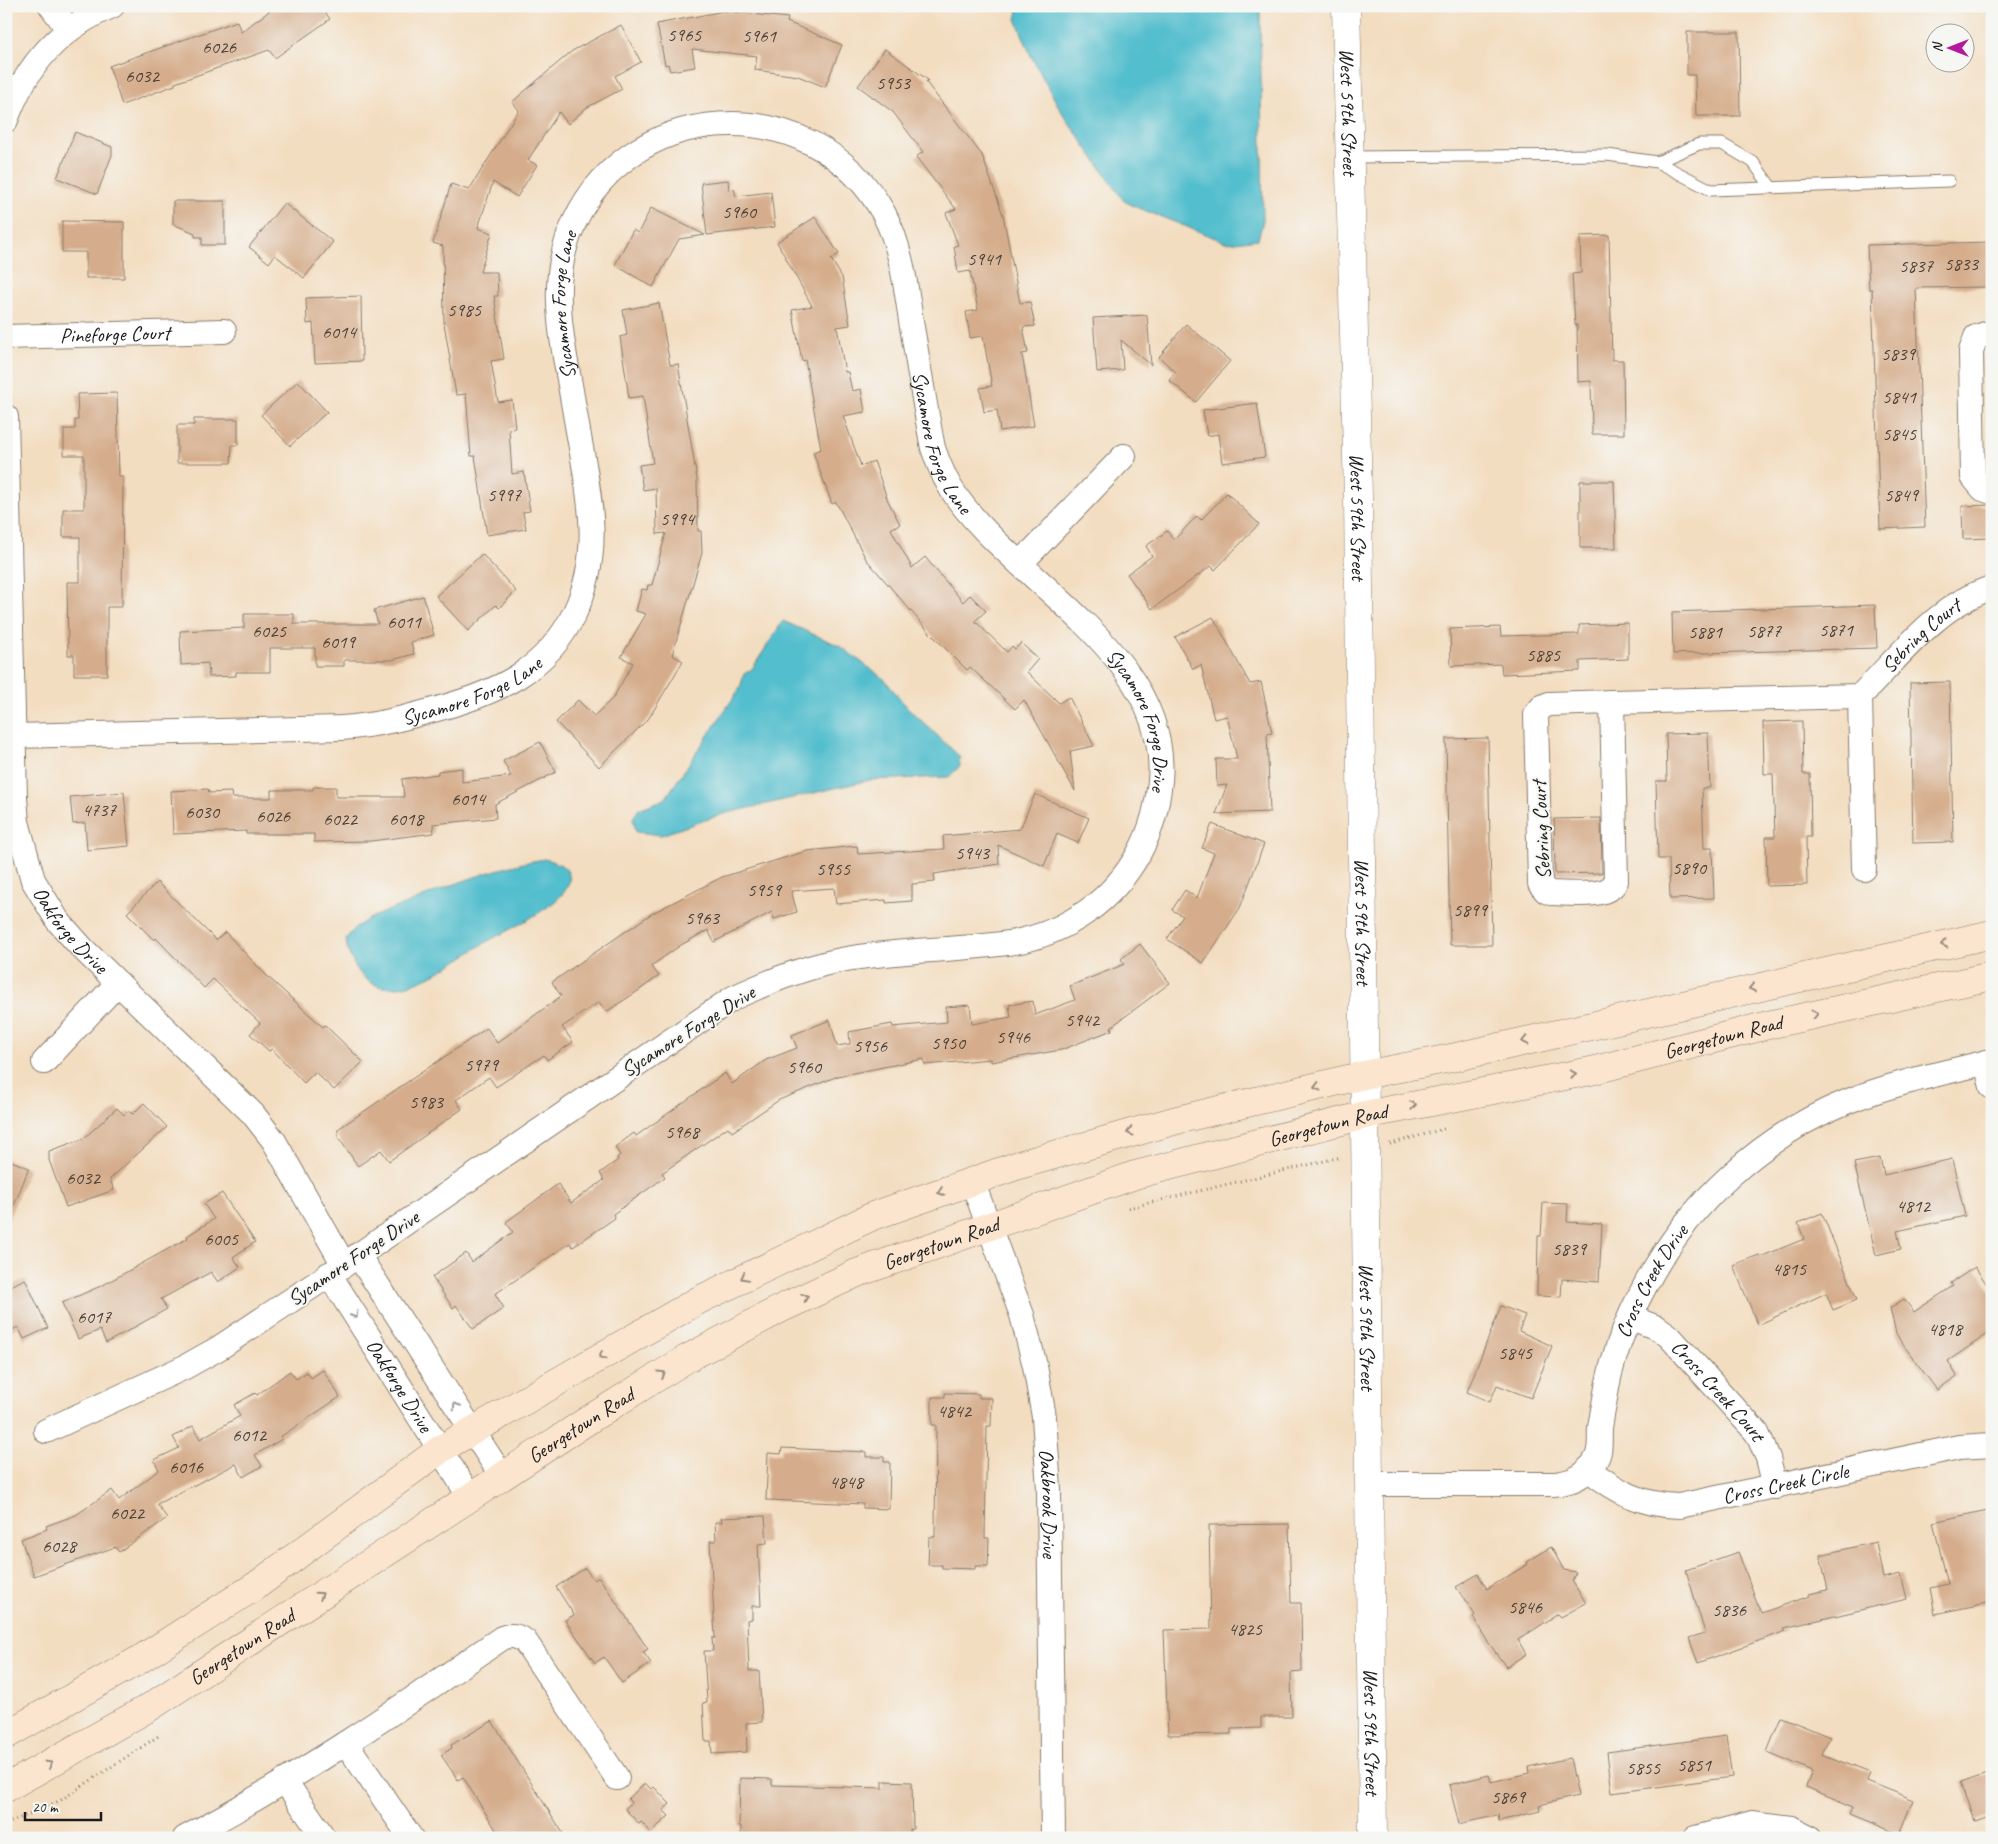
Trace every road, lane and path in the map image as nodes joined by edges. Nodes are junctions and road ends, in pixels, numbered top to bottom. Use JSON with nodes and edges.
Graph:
{"nodes":[{"id":1,"x":51,"y":6,"type":"edge"},
{"id":2,"x":112,"y":6,"type":"edge"},
{"id":3,"x":1346,"y":6,"type":"edge"},
{"id":4,"x":69,"y":30,"type":"junction"},
{"id":5,"x":6,"y":120,"type":"edge"},
{"id":6,"x":1349,"y":157,"type":"junction"},
{"id":7,"x":1656,"y":162,"type":"junction"},
{"id":8,"x":1949,"y":181,"type":"dead end"},
{"id":9,"x":1771,"y":187,"type":"junction"},
{"id":10,"x":224,"y":331,"type":"dead end"},
{"id":11,"x":1992,"y":332,"type":"edge"},
{"id":12,"x":6,"y":337,"type":"edge"},
{"id":13,"x":6,"y":417,"type":"edge"},
{"id":14,"x":1124,"y":456,"type":"dead end"},
{"id":15,"x":1992,"y":492,"type":"edge"},
{"id":16,"x":1020,"y":564,"type":"junction"},
{"id":17,"x":1992,"y":588,"type":"edge"},
{"id":18,"x":1860,"y":696,"type":"junction"},
{"id":19,"x":1612,"y":702,"type":"junction"},
{"id":20,"x":14,"y":736,"type":"junction"},
{"id":21,"x":1864,"y":868,"type":"dead end"},
{"id":22,"x":1992,"y":934,"type":"edge"},
{"id":23,"x":1992,"y":976,"type":"edge"},
{"id":24,"x":118,"y":983,"type":"junction"},
{"id":25,"x":44,"y":1062,"type":"dead end"},
{"id":26,"x":1989,"y":1062,"type":"edge"},
{"id":27,"x":1364,"y":1075,"type":"junction"},
{"id":28,"x":1992,"y":1087,"type":"edge"},
{"id":29,"x":1365,"y":1115,"type":"junction"},
{"id":30,"x":1367,"y":1151,"type":"junction"},
{"id":31,"x":972,"y":1181,"type":"junction"},
{"id":32,"x":1125,"y":1208,"type":"dead end"},
{"id":33,"x":988,"y":1225,"type":"junction"},
{"id":34,"x":344,"y":1265,"type":"junction"},
{"id":35,"x":1631,"y":1318,"type":"junction"},
{"id":36,"x":46,"y":1431,"type":"dead end"},
{"id":37,"x":473,"y":1431,"type":"junction"},
{"id":38,"x":1992,"y":1445,"type":"edge"},
{"id":39,"x":441,"y":1449,"type":"junction"},
{"id":40,"x":1588,"y":1469,"type":"junction"},
{"id":41,"x":502,"y":1476,"type":"junction"},
{"id":42,"x":1370,"y":1484,"type":"junction"},
{"id":43,"x":1775,"y":1487,"type":"junction"},
{"id":44,"x":470,"y":1497,"type":"junction"},
{"id":45,"x":168,"y":1729,"type":"dead end"},
{"id":46,"x":6,"y":1735,"type":"edge"},
{"id":47,"x":346,"y":1743,"type":"junction"},
{"id":48,"x":617,"y":1778,"type":"dead end"},
{"id":49,"x":285,"y":1781,"type":"junction"},
{"id":50,"x":6,"y":1788,"type":"edge"},
{"id":51,"x":6,"y":1824,"type":"edge"},
{"id":52,"x":186,"y":1838,"type":"edge"},
{"id":53,"x":324,"y":1838,"type":"edge"},
{"id":54,"x":411,"y":1838,"type":"edge"},
{"id":55,"x":1053,"y":1838,"type":"edge"},
{"id":56,"x":1374,"y":1838,"type":"edge"},
{"id":57,"x":1695,"y":1838,"type":"edge"},
{"id":58,"x":1811,"y":1838,"type":"edge"}],
"edges":[{"from":1,"to":4,"type":"street"},
{"from":2,"to":4,"type":"street"},
{"from":3,"to":6,"type":"street","name":"West 59th Street"},
{"from":4,"to":5,"type":"street"},
{"from":6,"to":7,"type":"lane"},
{"from":6,"to":27,"type":"street","name":"West 59th Street"},
{"from":7,"to":9,"type":"lane"},
{"from":7,"to":9,"type":"lane"},
{"from":8,"to":9,"type":"lane"},
{"from":10,"to":12,"type":"street","name":"Pineforge Court"},
{"from":11,"to":15,"type":"street"},
{"from":13,"to":20,"type":"street","name":"Oakforge Drive"},
{"from":14,"to":16,"type":"street"},
{"from":16,"to":20,"type":"street","name":"Sycamore Forge Lane"},
{"from":16,"to":34,"type":"street","name":"Sycamore Forge Drive"},
{"from":17,"to":18,"type":"street","name":"Sebring Court"},
{"from":18,"to":19,"type":"street","name":"Sebring Court"},
{"from":18,"to":21,"type":"street"},
{"from":19,"to":19,"type":"street","name":"Sebring Court"},
{"from":20,"to":24,"type":"street","name":"Oakforge Drive"},
{"from":22,"to":27,"type":"main road","name":"Georgetown Road","one_way":true},
{"from":29,"to":23,"type":"main road","name":"Georgetown Road","one_way":true},
{"from":24,"to":25,"type":"street"},
{"from":24,"to":34,"type":"street","name":"Oakforge Drive"},
{"from":26,"to":28,"type":"street"},
{"from":26,"to":35,"type":"street","name":"Cross Creek Drive"},
{"from":27,"to":29,"type":"street","name":"West 59th Street"},
{"from":27,"to":31,"type":"main road","name":"Georgetown Road","one_way":true},
{"from":29,"to":30,"type":"street","name":"West 59th Street"},
{"from":29,"to":33,"type":"main road","name":"Georgetown Road"},
{"from":30,"to":32,"type":"path"},
{"from":30,"to":42,"type":"street","name":"West 59th Street"},
{"from":31,"to":33,"type":"street","name":"Oakbrook Drive"},
{"from":31,"to":37,"type":"main road","name":"Georgetown Road","one_way":true},
{"from":41,"to":33,"type":"main road","name":"Georgetown Road","one_way":true},
{"from":33,"to":55,"type":"street","name":"Oakbrook Drive"},
{"from":34,"to":36,"type":"street","name":"Sycamore Forge Drive"},
{"from":37,"to":34,"type":"street","one_way":true},
{"from":34,"to":39,"type":"street","name":"Oakforge Drive","one_way":true},
{"from":35,"to":40,"type":"street","name":"Cross Creek Drive"},
{"from":35,"to":43,"type":"street","name":"Cross Creek Court"},
{"from":37,"to":39,"type":"main road","name":"Georgetown Road"},
{"from":37,"to":41,"type":"street"},
{"from":38,"to":43,"type":"street","name":"Cross Creek Circle"},
{"from":39,"to":44,"type":"street","name":"Oakforge Drive"},
{"from":39,"to":46,"type":"main road","name":"Georgetown Road"},
{"from":40,"to":42,"type":"street"},
{"from":40,"to":43,"type":"street","name":"Cross Creek Circle"},
{"from":41,"to":44,"type":"main road","name":"Georgetown Road"},
{"from":42,"to":56,"type":"street","name":"West 59th Street"},
{"from":50,"to":44,"type":"main road","name":"Georgetown Road","one_way":true},
{"from":45,"to":51,"type":"path"},
{"from":47,"to":48,"type":"street"},
{"from":47,"to":49,"type":"street"},
{"from":47,"to":54,"type":"street"},
{"from":49,"to":52,"type":"street"},
{"from":49,"to":53,"type":"street"},
{"from":57,"to":58,"type":"street"}]}
